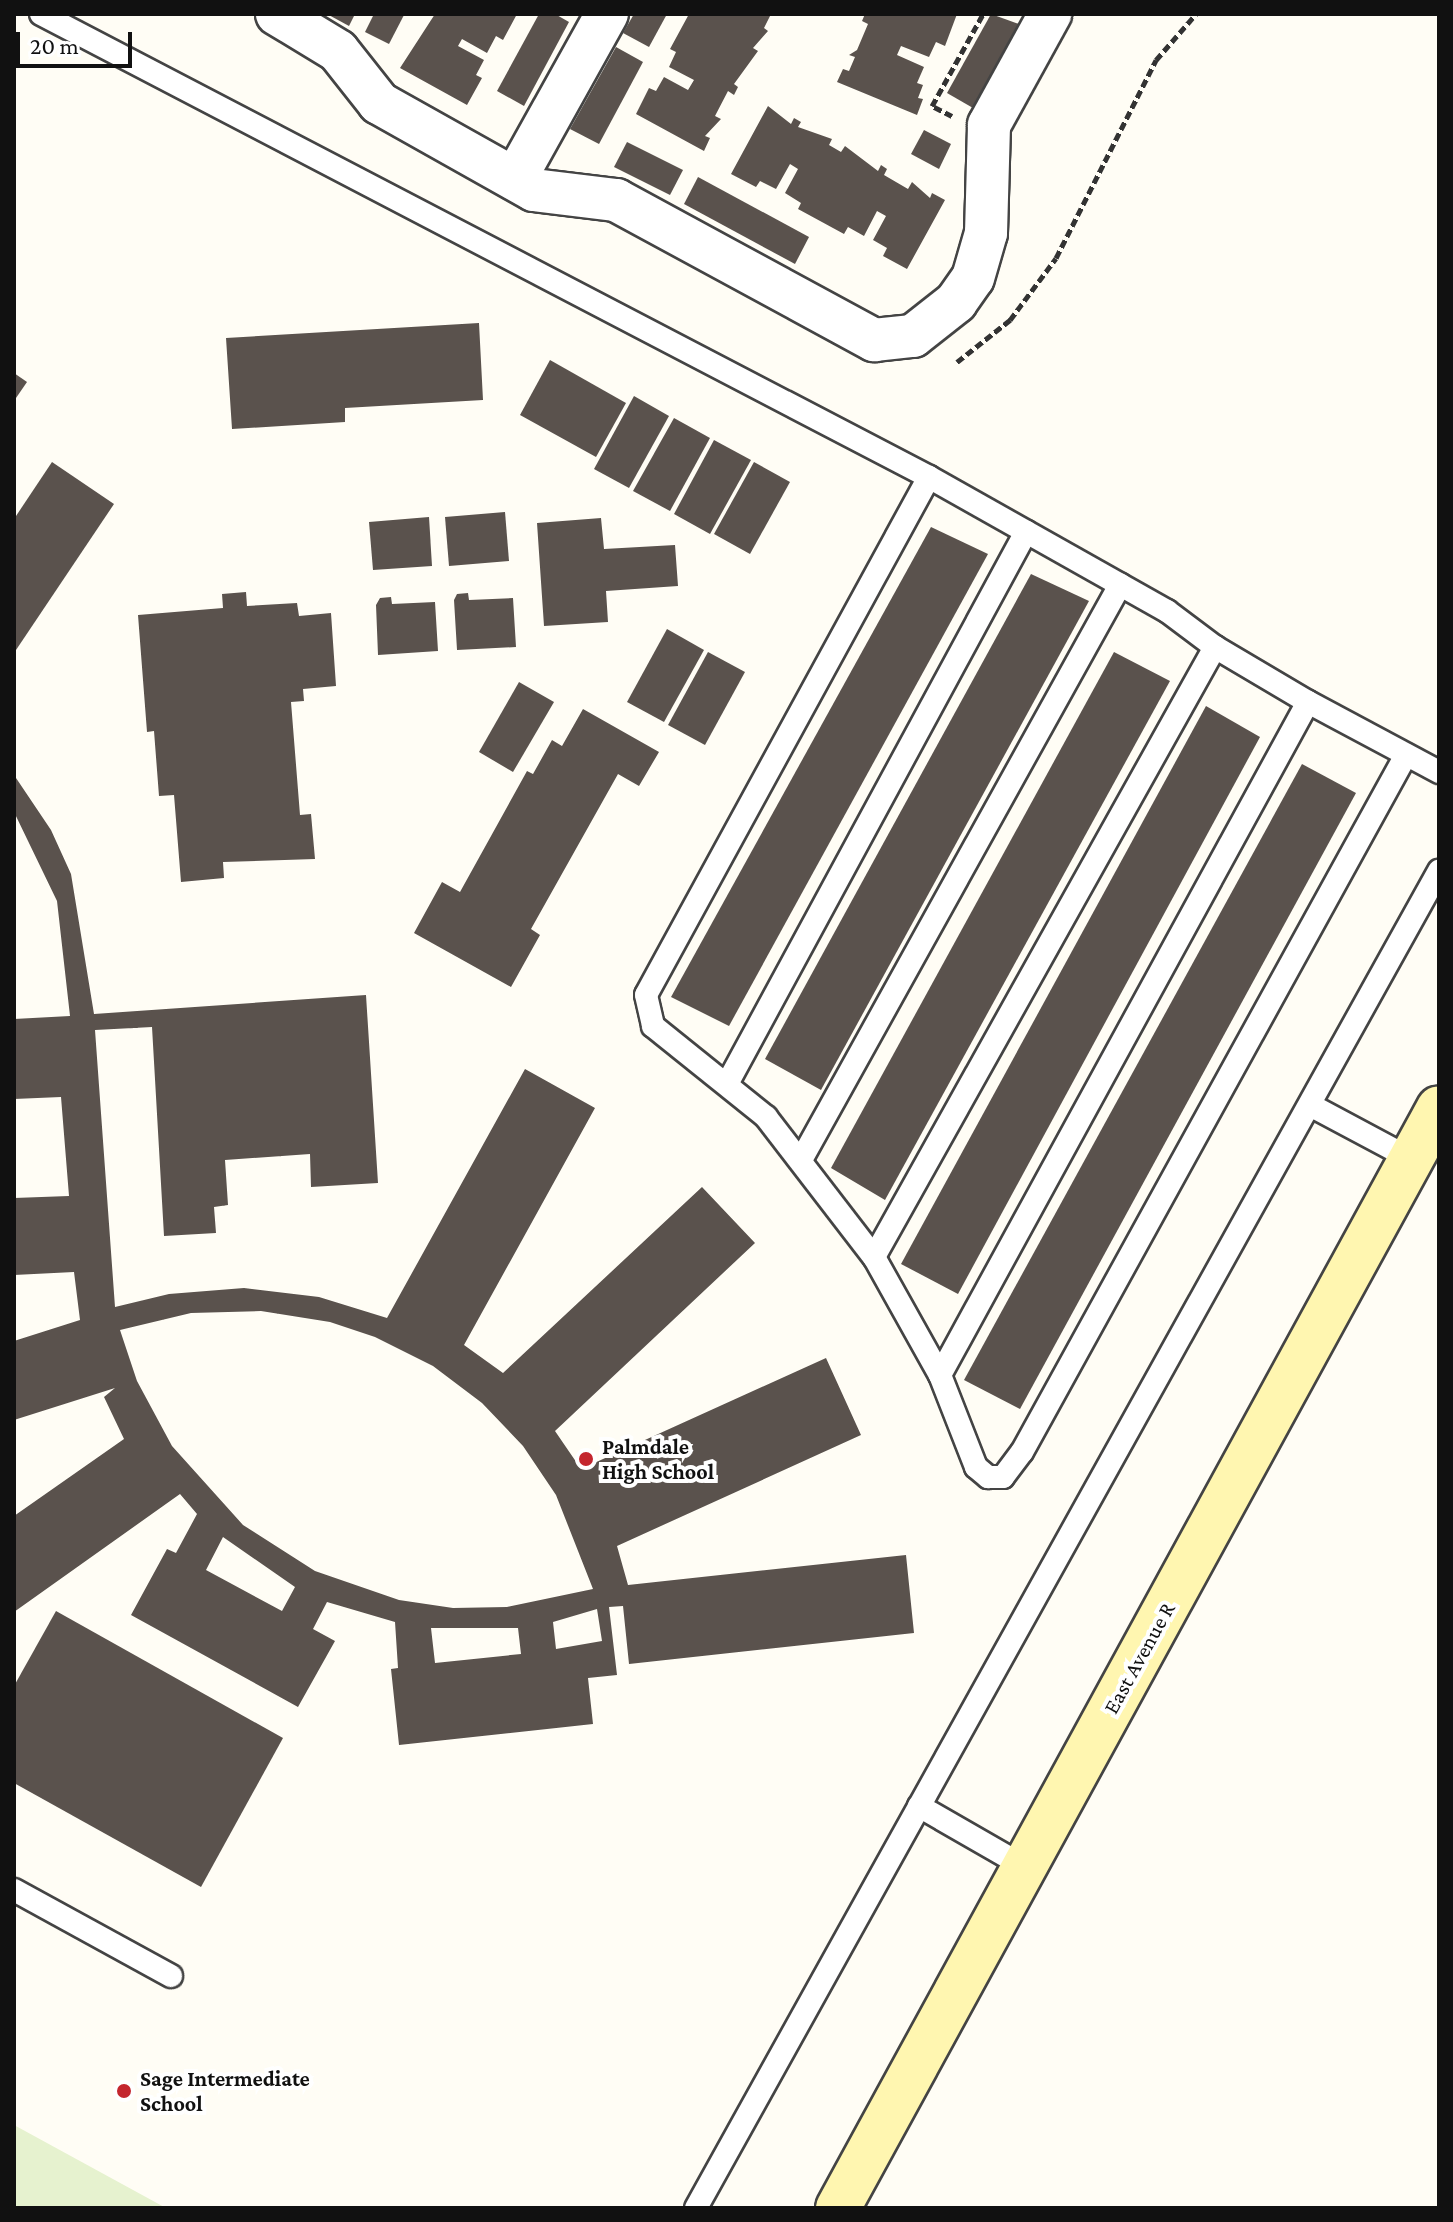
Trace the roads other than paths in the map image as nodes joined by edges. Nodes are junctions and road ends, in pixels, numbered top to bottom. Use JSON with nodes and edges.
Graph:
{"nodes":[{"id":1,"x":41,"y":14,"type":"edge"},
{"id":2,"x":277,"y":14,"type":"edge"},
{"id":3,"x":607,"y":14,"type":"edge"},
{"id":4,"x":1050,"y":14,"type":"edge"},
{"id":5,"x":515,"y":179,"type":"junction"},
{"id":6,"x":929,"y":477,"type":"junction"},
{"id":7,"x":1026,"y":532,"type":"junction"},
{"id":8,"x":1120,"y":585,"type":"junction"},
{"id":9,"x":1215,"y":647,"type":"junction"},
{"id":10,"x":1308,"y":702,"type":"junction"},
{"id":11,"x":1406,"y":755,"type":"junction"},
{"id":12,"x":1439,"y":772,"type":"edge"},
{"id":13,"x":1439,"y":871,"type":"edge"},
{"id":14,"x":727,"y":1084,"type":"junction"},
{"id":15,"x":1310,"y":1105,"type":"junction"},
{"id":16,"x":1439,"y":1108,"type":"edge"},
{"id":17,"x":1411,"y":1159,"type":"junction"},
{"id":18,"x":801,"y":1160,"type":"junction"},
{"id":19,"x":874,"y":1257,"type":"junction"},
{"id":20,"x":940,"y":1375,"type":"junction"},
{"id":21,"x":919,"y":1806,"type":"junction"},
{"id":22,"x":1025,"y":1867,"type":"junction"},
{"id":23,"x":14,"y":1890,"type":"edge"},
{"id":24,"x":171,"y":1976,"type":"dead end"},
{"id":25,"x":696,"y":2208,"type":"edge"},
{"id":26,"x":838,"y":2208,"type":"edge"}],
"edges":[{"from":1,"to":6,"type":"lane"},
{"from":2,"to":5,"type":"street"},
{"from":3,"to":5,"type":"street"},
{"from":4,"to":5,"type":"street"},
{"from":6,"to":7,"type":"lane"},
{"from":6,"to":14,"type":"lane"},
{"from":7,"to":8,"type":"lane"},
{"from":7,"to":14,"type":"lane"},
{"from":8,"to":9,"type":"lane"},
{"from":8,"to":18,"type":"lane"},
{"from":9,"to":10,"type":"lane"},
{"from":9,"to":19,"type":"lane"},
{"from":10,"to":11,"type":"lane"},
{"from":10,"to":20,"type":"lane"},
{"from":11,"to":12,"type":"lane"},
{"from":11,"to":20,"type":"lane"},
{"from":13,"to":15,"type":"lane"},
{"from":14,"to":18,"type":"lane"},
{"from":15,"to":17,"type":"lane"},
{"from":15,"to":21,"type":"lane"},
{"from":16,"to":17,"type":"main road","name":"East Avenue R"},
{"from":17,"to":22,"type":"main road","name":"East Avenue R"},
{"from":18,"to":19,"type":"lane"},
{"from":19,"to":20,"type":"lane"},
{"from":21,"to":22,"type":"lane"},
{"from":21,"to":25,"type":"lane"},
{"from":22,"to":26,"type":"main road","name":"East Avenue R"},
{"from":23,"to":24,"type":"lane"}]}
